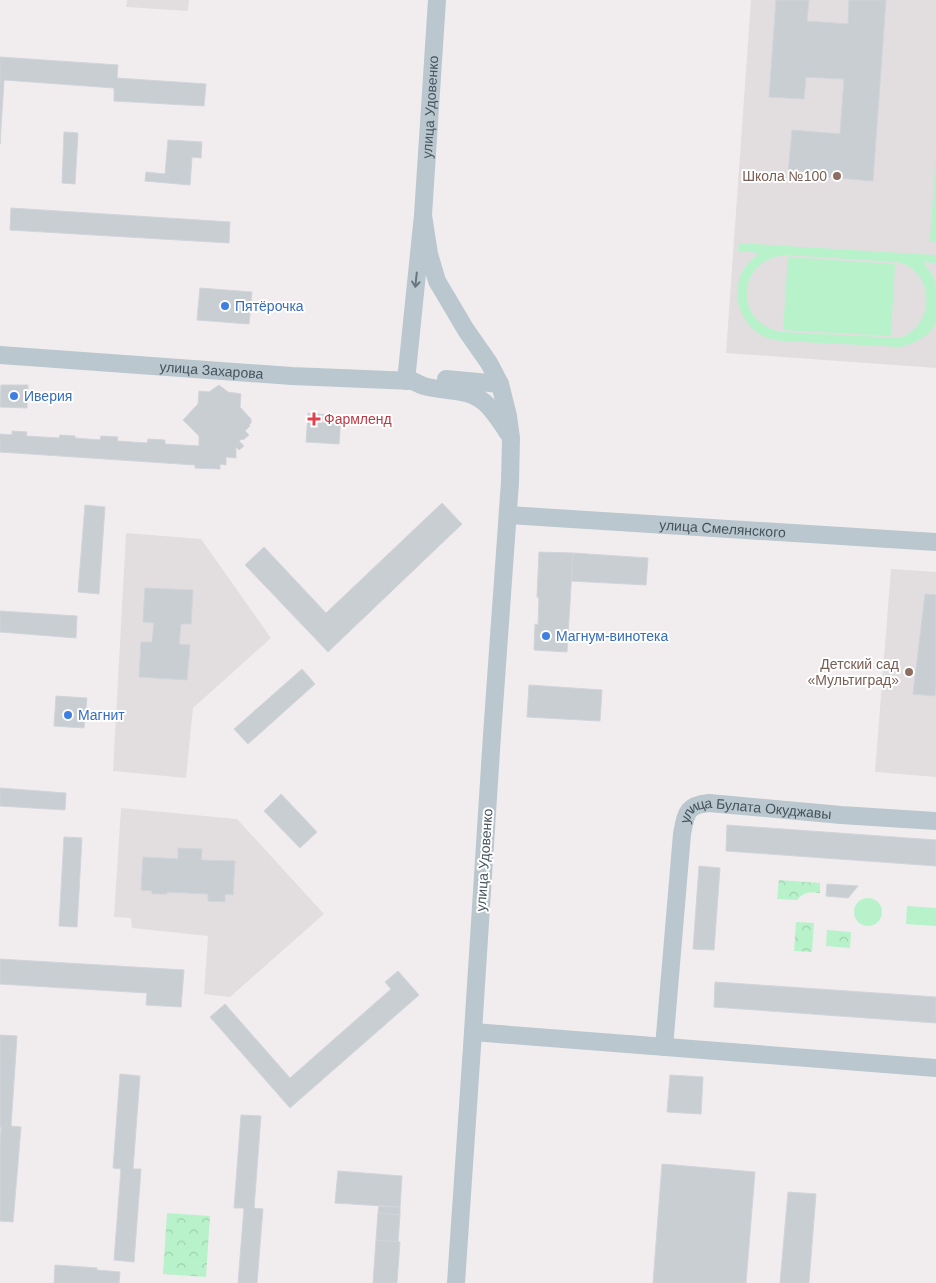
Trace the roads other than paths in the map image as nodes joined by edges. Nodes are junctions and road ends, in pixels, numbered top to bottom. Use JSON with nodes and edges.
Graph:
{"nodes":[{"id":1,"x":437,"y":0,"type":"edge"},
{"id":2,"x":423,"y":214,"type":"junction"},
{"id":3,"x":0,"y":355,"type":"edge"},
{"id":4,"x":414,"y":383,"type":"junction"},
{"id":5,"x":502,"y":391,"type":"junction"},
{"id":6,"x":484,"y":402,"type":"junction"},
{"id":7,"x":511,"y":438,"type":"junction"},
{"id":8,"x":508,"y":515,"type":"junction"},
{"id":9,"x":936,"y":542,"type":"edge"},
{"id":10,"x":936,"y":821,"type":"edge"},
{"id":11,"x":473,"y":1032,"type":"junction"},
{"id":12,"x":664,"y":1047,"type":"junction"},
{"id":13,"x":936,"y":1068,"type":"edge"},
{"id":14,"x":456,"y":1283,"type":"edge"}],
"edges":[{"from":1,"to":2,"type":"street","name":"улица Удовенко"},
{"from":2,"to":4,"type":"street","name":"улица Удовенко","one_way":true},
{"from":2,"to":5,"type":"street","name":"улица Удовенко"},
{"from":3,"to":4,"type":"street","name":"улица Захарова"},
{"from":4,"to":5,"type":"street"},
{"from":4,"to":6,"type":"street"},
{"from":5,"to":6,"type":"street"},
{"from":5,"to":7,"type":"street","name":"улица Удовенко"},
{"from":6,"to":7,"type":"street"},
{"from":7,"to":8,"type":"street","name":"улица Удовенко"},
{"from":8,"to":9,"type":"street","name":"улица Смелянского"},
{"from":8,"to":11,"type":"street","name":"улица Удовенко"},
{"from":10,"to":12,"type":"street","name":"улица Булата Окуджавы"},
{"from":11,"to":12,"type":"street"},
{"from":11,"to":14,"type":"street","name":"улица Удовенко"},
{"from":12,"to":13,"type":"street"}]}
